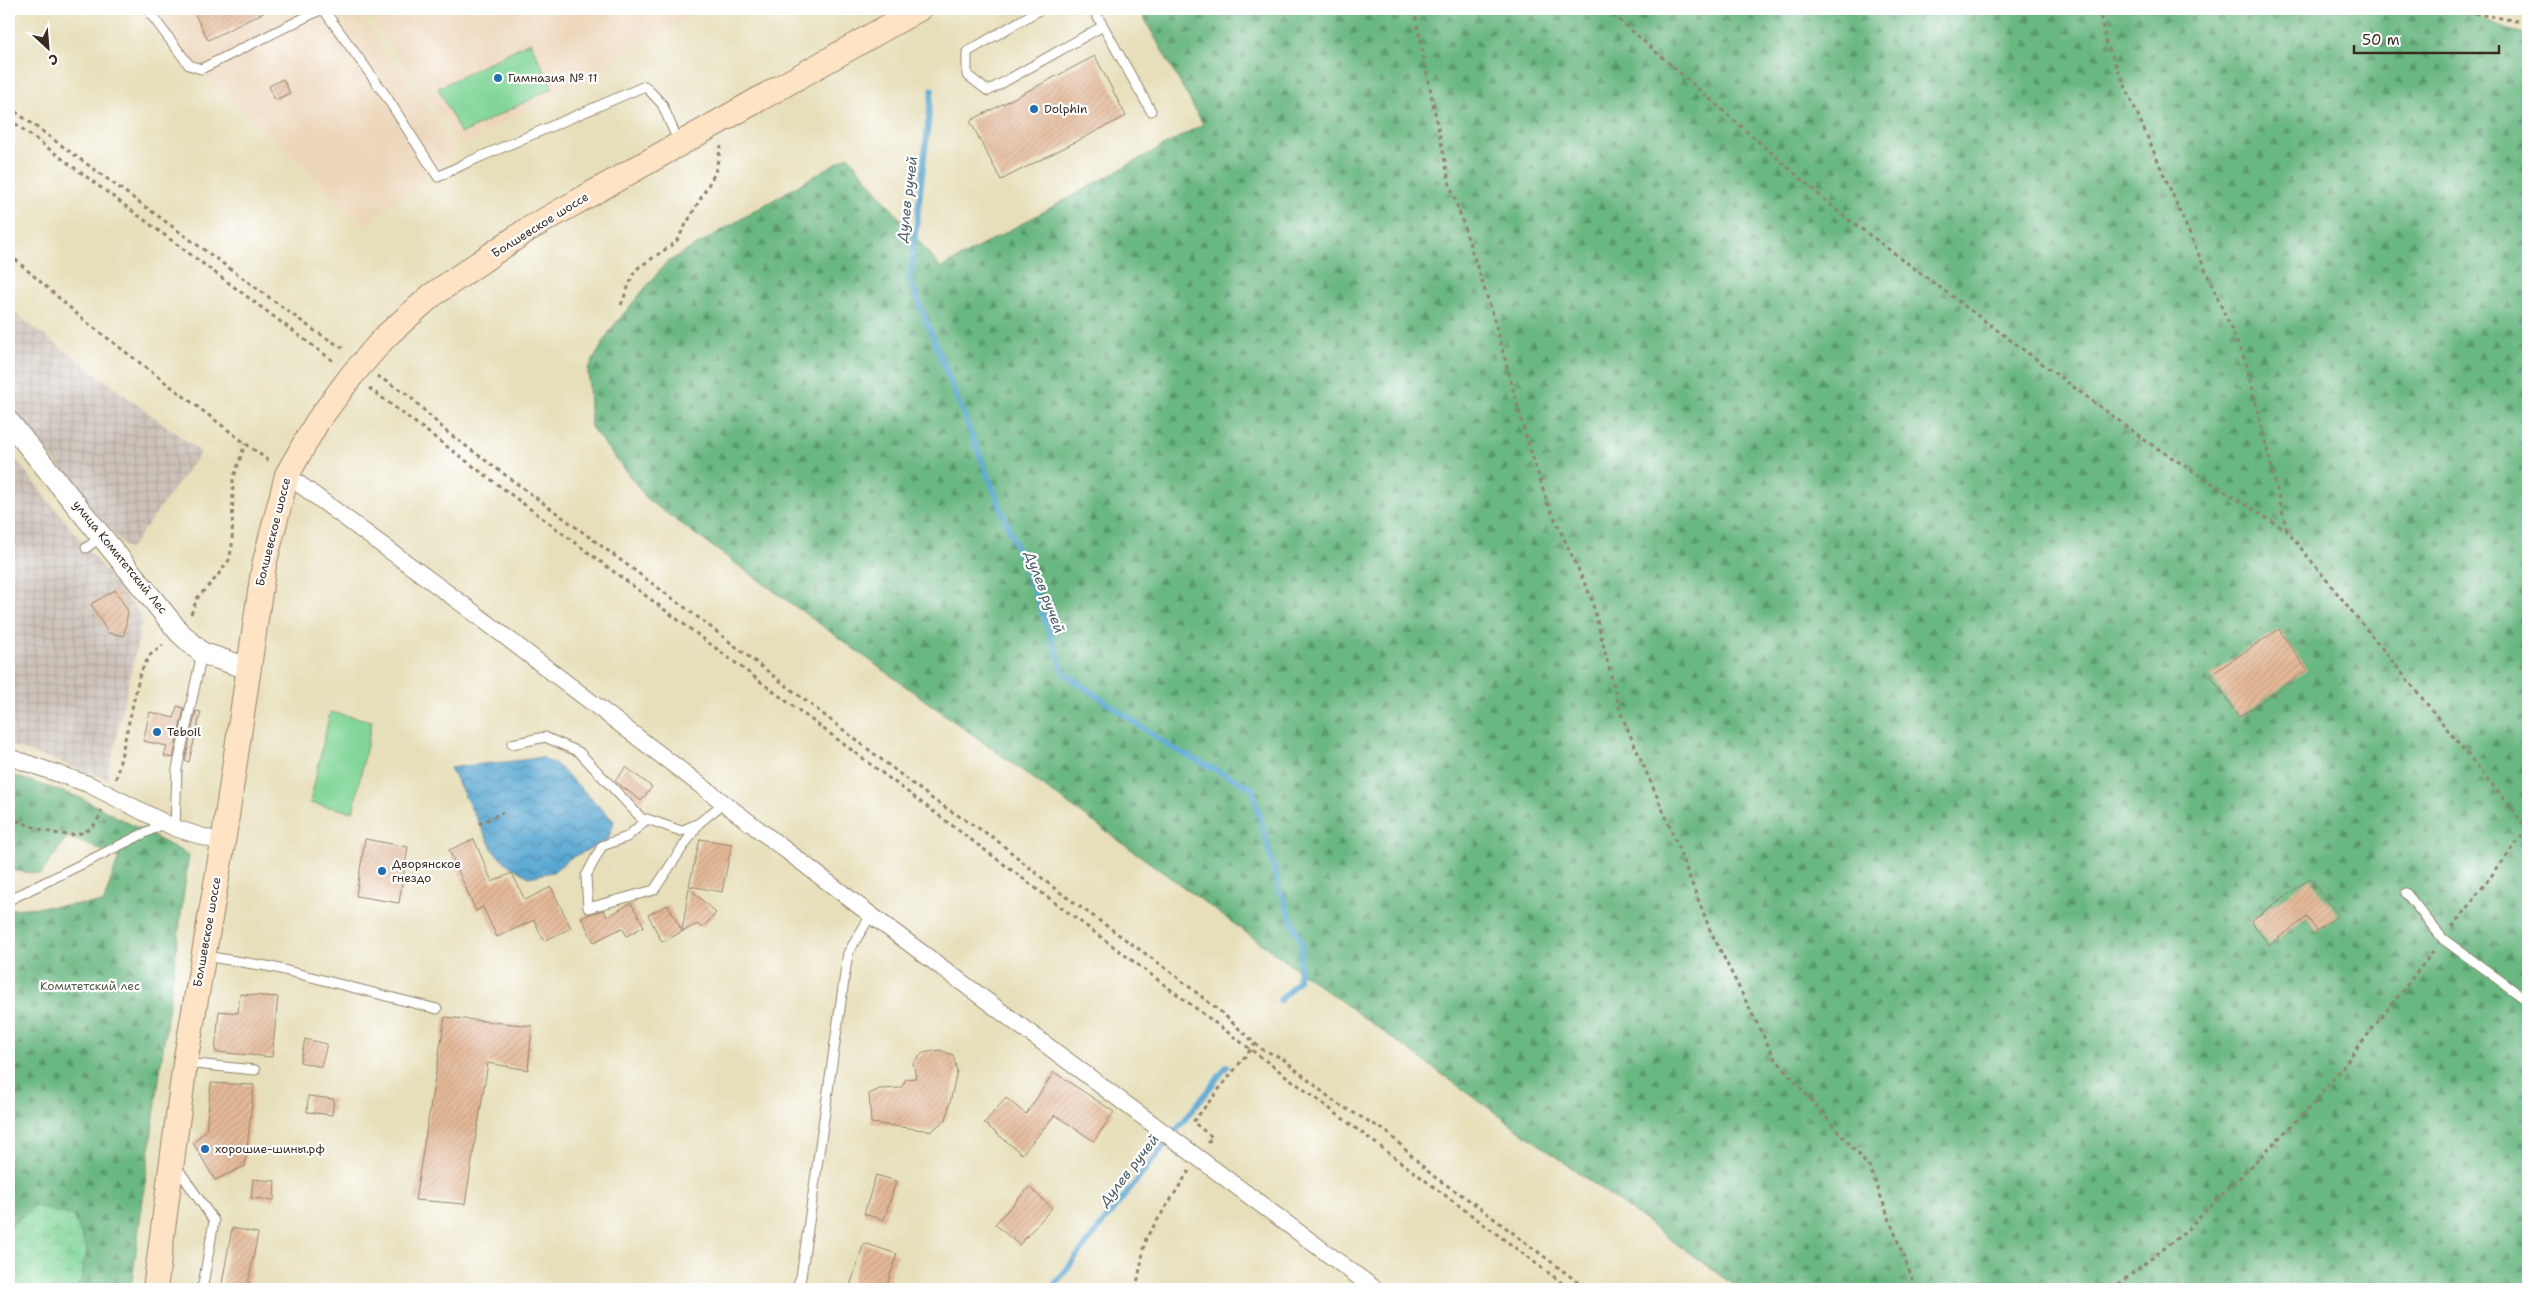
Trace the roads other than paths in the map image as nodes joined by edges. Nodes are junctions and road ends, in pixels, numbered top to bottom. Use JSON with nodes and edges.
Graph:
{"nodes":[{"id":1,"x":147,"y":9,"type":"edge"},
{"id":2,"x":323,"y":9,"type":"edge"},
{"id":3,"x":1040,"y":9,"type":"edge"},
{"id":4,"x":1093,"y":9,"type":"edge"},
{"id":5,"x":910,"y":11,"type":"edge"},
{"id":6,"x":1103,"y":26,"type":"junction"},
{"id":7,"x":1151,"y":111,"type":"dead end"},
{"id":8,"x":680,"y":143,"type":"junction"},
{"id":9,"x":9,"y":422,"type":"edge"},
{"id":10,"x":285,"y":473,"type":"junction"},
{"id":11,"x":202,"y":653,"type":"junction"},
{"id":12,"x":247,"y":668,"type":"junction"},
{"id":13,"x":512,"y":744,"type":"dead end"},
{"id":14,"x":9,"y":757,"type":"edge"},
{"id":15,"x":724,"y":803,"type":"junction"},
{"id":16,"x":644,"y":821,"type":"junction"},
{"id":17,"x":699,"y":823,"type":"junction"},
{"id":18,"x":170,"y":826,"type":"junction"},
{"id":19,"x":223,"y":843,"type":"junction"},
{"id":20,"x":2406,"y":893,"type":"dead end"},
{"id":21,"x":9,"y":900,"type":"edge"},
{"id":22,"x":871,"y":915,"type":"junction"},
{"id":23,"x":202,"y":956,"type":"junction"},
{"id":24,"x":2528,"y":1001,"type":"edge"},
{"id":25,"x":437,"y":1009,"type":"dead end"},
{"id":26,"x":185,"y":1064,"type":"junction"},
{"id":27,"x":255,"y":1070,"type":"dead end"},
{"id":28,"x":173,"y":1161,"type":"junction"},
{"id":29,"x":155,"y":1289,"type":"edge"},
{"id":30,"x":199,"y":1289,"type":"edge"},
{"id":31,"x":796,"y":1289,"type":"edge"},
{"id":32,"x":1375,"y":1289,"type":"edge"}],
"edges":[{"from":1,"to":2,"type":"lane"},
{"from":2,"to":8,"type":"lane"},
{"from":3,"to":6,"type":"lane"},
{"from":4,"to":6,"type":"lane"},
{"from":5,"to":8,"type":"main road","name":"Болшевское шоссе"},
{"from":6,"to":7,"type":"lane"},
{"from":8,"to":10,"type":"main road","name":"Болшевское шоссе"},
{"from":9,"to":11,"type":"street","name":"улица Комитетский Лес"},
{"from":10,"to":12,"type":"main road","name":"Болшевское шоссе"},
{"from":10,"to":15,"type":"street"},
{"from":11,"to":12,"type":"street","name":"улица Комитетский Лес"},
{"from":11,"to":18,"type":"lane"},
{"from":12,"to":19,"type":"main road","name":"Болшевское шоссе"},
{"from":13,"to":16,"type":"lane"},
{"from":14,"to":18,"type":"street"},
{"from":15,"to":17,"type":"lane"},
{"from":15,"to":22,"type":"street"},
{"from":16,"to":17,"type":"lane"},
{"from":16,"to":17,"type":"lane"},
{"from":18,"to":19,"type":"street"},
{"from":18,"to":21,"type":"lane"},
{"from":19,"to":23,"type":"main road","name":"Болшевское шоссе"},
{"from":20,"to":24,"type":"lane"},
{"from":22,"to":31,"type":"lane"},
{"from":22,"to":32,"type":"street"},
{"from":23,"to":25,"type":"lane"},
{"from":23,"to":26,"type":"main road","name":"Болшевское шоссе"},
{"from":26,"to":27,"type":"lane"},
{"from":26,"to":28,"type":"main road","name":"Болшевское шоссе"},
{"from":28,"to":29,"type":"main road","name":"Болшевское шоссе"},
{"from":28,"to":30,"type":"lane"}]}
